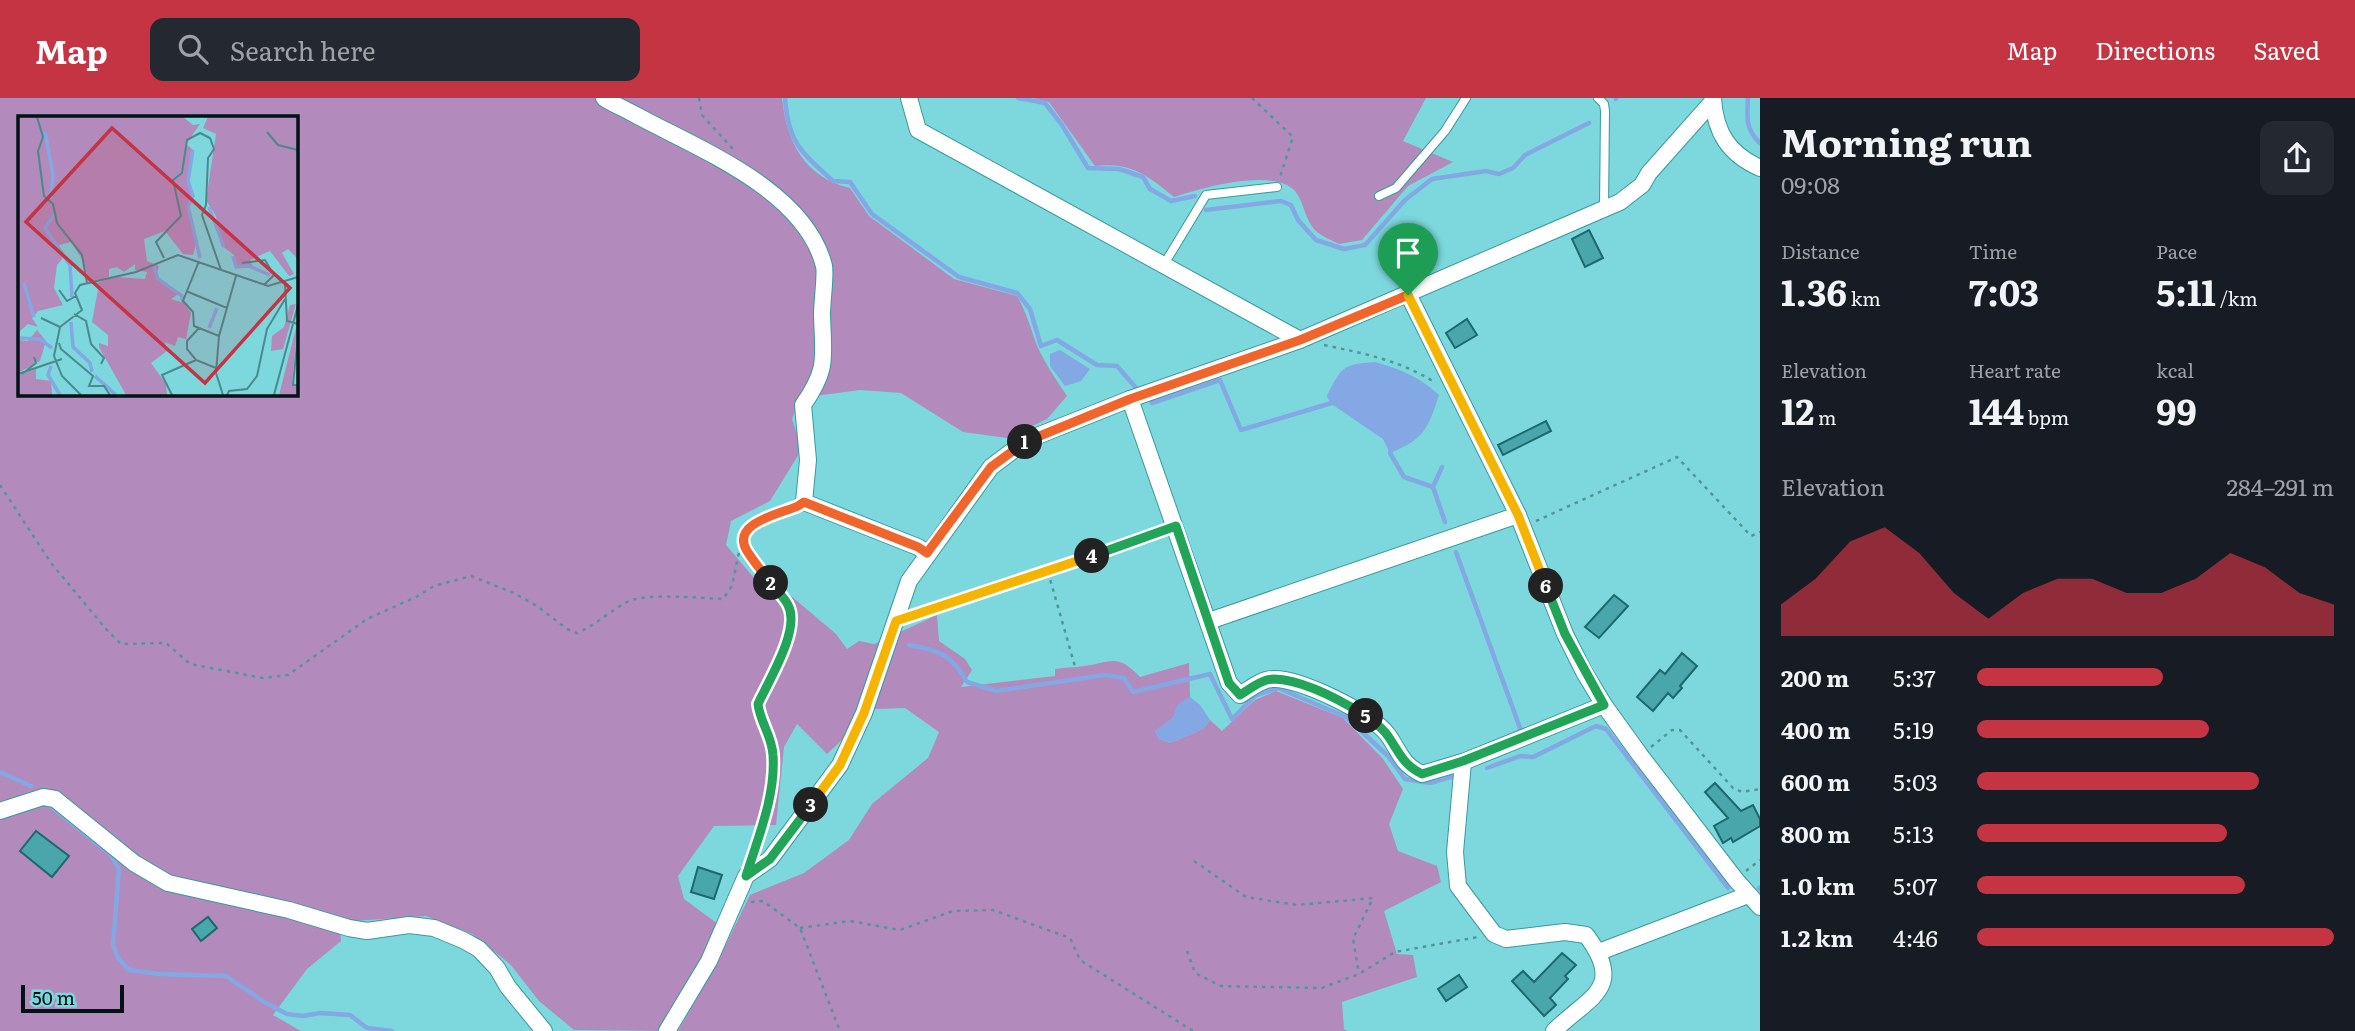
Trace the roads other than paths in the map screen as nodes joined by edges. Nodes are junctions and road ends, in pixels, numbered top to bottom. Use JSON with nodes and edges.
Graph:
{"nodes":[{"id":1,"x":604,"y":98,"type":"edge"},
{"id":2,"x":909,"y":98,"type":"edge"},
{"id":3,"x":1466,"y":98,"type":"edge"},
{"id":4,"x":1598,"y":98,"type":"edge"},
{"id":5,"x":1713,"y":100,"type":"edge"},
{"id":6,"x":1760,"y":169,"type":"edge"},
{"id":7,"x":1277,"y":187,"type":"road end"},
{"id":8,"x":1379,"y":196,"type":"dead end"},
{"id":9,"x":1604,"y":208,"type":"junction"},
{"id":10,"x":1163,"y":266,"type":"junction"},
{"id":11,"x":1408,"y":295,"type":"junction"},
{"id":12,"x":1300,"y":340,"type":"junction"},
{"id":13,"x":1130,"y":399,"type":"junction"},
{"id":14,"x":1521,"y":521,"type":"junction"},
{"id":15,"x":927,"y":553,"type":"junction"},
{"id":16,"x":1209,"y":621,"type":"junction"},
{"id":17,"x":1604,"y":705,"type":"junction"},
{"id":18,"x":1463,"y":761,"type":"junction"},
{"id":19,"x":0,"y":811,"type":"edge"},
{"id":20,"x":1748,"y":895,"type":"junction"},
{"id":21,"x":1760,"y":907,"type":"edge"},
{"id":22,"x":1599,"y":953,"type":"junction"},
{"id":23,"x":544,"y":1031,"type":"edge"},
{"id":24,"x":667,"y":1031,"type":"edge"},
{"id":25,"x":1554,"y":1031,"type":"edge"}],
"edges":[{"from":1,"to":15,"type":"street"},
{"from":2,"to":10,"type":"street"},
{"from":3,"to":8,"type":"lane"},
{"from":4,"to":9,"type":"lane"},
{"from":5,"to":6,"type":"street"},
{"from":5,"to":9,"type":"street"},
{"from":7,"to":10,"type":"lane"},
{"from":9,"to":11,"type":"street"},
{"from":10,"to":12,"type":"street"},
{"from":11,"to":12,"type":"street"},
{"from":11,"to":14,"type":"street"},
{"from":12,"to":13,"type":"street"},
{"from":13,"to":15,"type":"street"},
{"from":13,"to":16,"type":"street"},
{"from":14,"to":16,"type":"street"},
{"from":14,"to":17,"type":"street"},
{"from":15,"to":24,"type":"street"},
{"from":16,"to":18,"type":"street"},
{"from":17,"to":18,"type":"street"},
{"from":17,"to":20,"type":"street"},
{"from":18,"to":22,"type":"street"},
{"from":19,"to":23,"type":"street"},
{"from":20,"to":21,"type":"street"},
{"from":20,"to":22,"type":"street"},
{"from":22,"to":25,"type":"street"}]}
